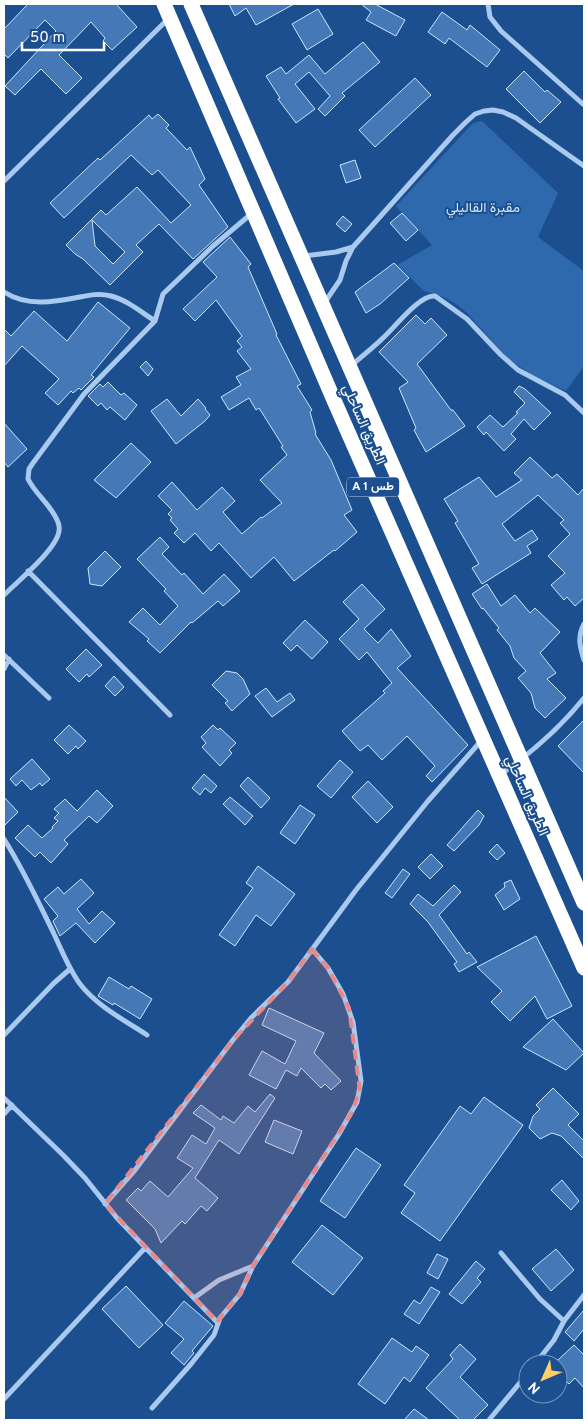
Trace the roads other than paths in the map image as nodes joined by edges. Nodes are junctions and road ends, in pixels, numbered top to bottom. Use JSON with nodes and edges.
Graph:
{"nodes":[{"id":1,"x":191,"y":4,"type":"edge"},
{"id":2,"x":488,"y":4,"type":"edge"},
{"id":3,"x":167,"y":11,"type":"edge"},
{"id":4,"x":584,"y":105,"type":"edge"},
{"id":5,"x":584,"y":166,"type":"edge"},
{"id":6,"x":4,"y":181,"type":"edge"},
{"id":7,"x":253,"y":212,"type":"junction"},
{"id":8,"x":353,"y":247,"type":"junction"},
{"id":9,"x":301,"y":256,"type":"junction"},
{"id":10,"x":4,"y":292,"type":"edge"},
{"id":11,"x":322,"y":306,"type":"junction"},
{"id":12,"x":155,"y":321,"type":"junction"},
{"id":13,"x":350,"y":367,"type":"junction"},
{"id":14,"x":584,"y":414,"type":"edge"},
{"id":15,"x":28,"y":572,"type":"junction"},
{"id":16,"x":4,"y":595,"type":"edge"},
{"id":17,"x":584,"y":624,"type":"edge"},
{"id":18,"x":4,"y":655,"type":"edge"},
{"id":19,"x":9,"y":659,"type":"junction"},
{"id":20,"x":584,"y":660,"type":"edge"},
{"id":21,"x":4,"y":669,"type":"edge"},
{"id":22,"x":49,"y":698,"type":"dead end"},
{"id":23,"x":584,"y":698,"type":"edge"},
{"id":24,"x":170,"y":715,"type":"dead end"},
{"id":25,"x":483,"y":739,"type":"junction"},
{"id":26,"x":522,"y":759,"type":"junction"},
{"id":27,"x":500,"y":775,"type":"junction"},
{"id":28,"x":4,"y":839,"type":"edge"},
{"id":29,"x":584,"y":903,"type":"edge"},
{"id":30,"x":312,"y":949,"type":"junction"},
{"id":31,"x":584,"y":968,"type":"edge"},
{"id":32,"x":70,"y":969,"type":"junction"},
{"id":33,"x":4,"y":1035,"type":"edge"},
{"id":34,"x":147,"y":1035,"type":"dead end"},
{"id":35,"x":4,"y":1098,"type":"edge"},
{"id":36,"x":12,"y":1105,"type":"junction"},
{"id":37,"x":4,"y":1114,"type":"edge"},
{"id":38,"x":105,"y":1204,"type":"junction"},
{"id":39,"x":145,"y":1248,"type":"junction"},
{"id":40,"x":500,"y":1253,"type":"dead end"},
{"id":41,"x":253,"y":1266,"type":"junction"},
{"id":42,"x":584,"y":1295,"type":"edge"},
{"id":43,"x":194,"y":1298,"type":"junction"},
{"id":44,"x":564,"y":1321,"type":"junction"},
{"id":45,"x":217,"y":1322,"type":"junction"},
{"id":46,"x":543,"y":1354,"type":"edge"},
{"id":47,"x":518,"y":1385,"type":"edge"},
{"id":48,"x":4,"y":1399,"type":"edge"},
{"id":49,"x":152,"y":1408,"type":"dead end"},
{"id":50,"x":489,"y":1420,"type":"edge"}],
"edges":[{"from":1,"to":9,"type":"highway","name":"الطريق الساحلي","number":"A 1 طس"},
{"from":2,"to":4,"type":"street"},
{"from":3,"to":6,"type":"street"},
{"from":3,"to":7,"type":"highway","name":"الطريق الساحلي","number":"A 1 طس"},
{"from":5,"to":8,"type":"street"},
{"from":7,"to":12,"type":"street"},
{"from":7,"to":25,"type":"highway","name":"الطريق الساحلي","number":"A 1 طس"},
{"from":8,"to":9,"type":"street"},
{"from":8,"to":11,"type":"street"},
{"from":9,"to":11,"type":"highway","name":"الطريق الساحلي","number":"A 1 طس"},
{"from":10,"to":12,"type":"street"},
{"from":11,"to":13,"type":"highway","name":"الطريق الساحلي","number":"A 1 طس"},
{"from":12,"to":15,"type":"street"},
{"from":13,"to":14,"type":"street"},
{"from":13,"to":26,"type":"highway","name":"الطريق الساحلي","number":"A 1 طس"},
{"from":15,"to":16,"type":"street"},
{"from":15,"to":24,"type":"street"},
{"from":17,"to":20,"type":"street"},
{"from":18,"to":19,"type":"street"},
{"from":19,"to":21,"type":"street"},
{"from":19,"to":22,"type":"street"},
{"from":23,"to":26,"type":"street"},
{"from":25,"to":27,"type":"highway","name":"الطريق الساحلي","number":"A 1 طس"},
{"from":25,"to":30,"type":"street"},
{"from":26,"to":27,"type":"street"},
{"from":26,"to":29,"type":"highway","name":"الطريق الساحلي","number":"A 1 طس"},
{"from":27,"to":31,"type":"highway","name":"الطريق الساحلي","number":"A 1 طس"},
{"from":28,"to":32,"type":"street"},
{"from":30,"to":38,"type":"street"},
{"from":30,"to":41,"type":"street"},
{"from":32,"to":33,"type":"street"},
{"from":32,"to":34,"type":"street"},
{"from":35,"to":36,"type":"street"},
{"from":36,"to":37,"type":"street"},
{"from":36,"to":38,"type":"street"},
{"from":38,"to":39,"type":"street"},
{"from":39,"to":43,"type":"street"},
{"from":39,"to":48,"type":"street"},
{"from":40,"to":44,"type":"street"},
{"from":41,"to":43,"type":"street"},
{"from":41,"to":45,"type":"street"},
{"from":42,"to":44,"type":"street"},
{"from":43,"to":45,"type":"street"},
{"from":44,"to":46,"type":"street"},
{"from":45,"to":49,"type":"street"},
{"from":47,"to":50,"type":"street"}]}
